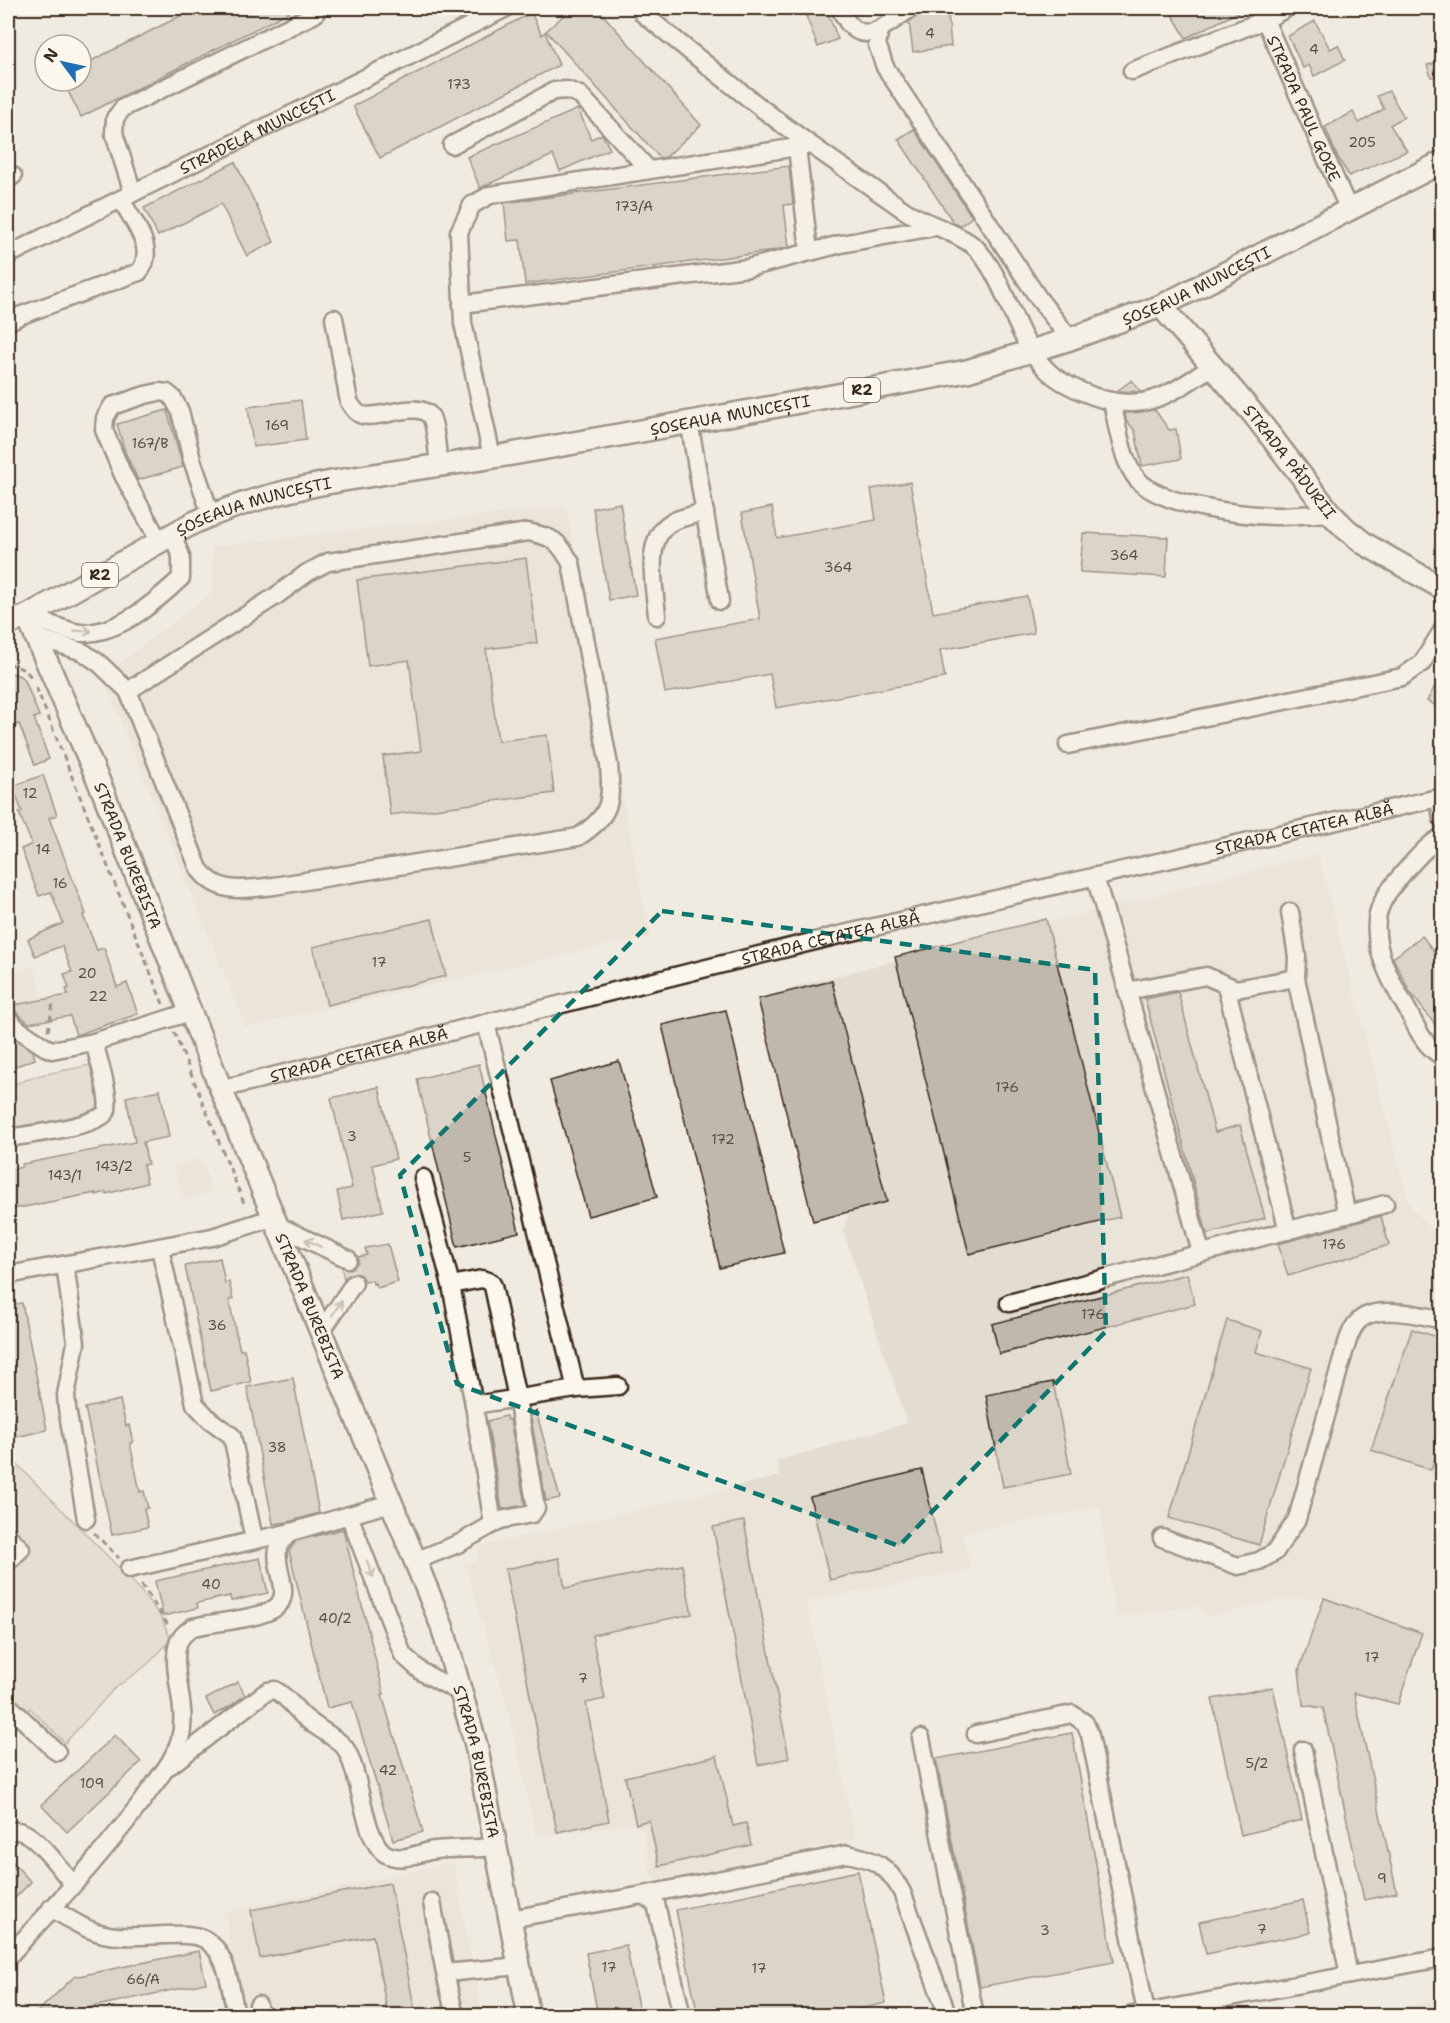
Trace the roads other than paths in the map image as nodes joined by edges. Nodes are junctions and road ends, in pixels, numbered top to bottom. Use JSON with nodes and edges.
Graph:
{"nodes":[{"id":1,"x":506,"y":8,"type":"edge"},
{"id":2,"x":839,"y":8,"type":"edge"},
{"id":3,"x":912,"y":8,"type":"edge"},
{"id":4,"x":1287,"y":8,"type":"edge"},
{"id":5,"x":315,"y":14,"type":"dead end"},
{"id":6,"x":643,"y":14,"type":"dead end"},
{"id":7,"x":1261,"y":14,"type":"edge"},
{"id":8,"x":880,"y":30,"type":"junction"},
{"id":9,"x":1132,"y":71,"type":"dead end"},
{"id":10,"x":452,"y":145,"type":"dead end"},
{"id":11,"x":804,"y":146,"type":"junction"},
{"id":12,"x":1443,"y":162,"type":"edge"},
{"id":13,"x":648,"y":170,"type":"junction"},
{"id":14,"x":127,"y":196,"type":"junction"},
{"id":15,"x":1349,"y":210,"type":"junction"},
{"id":16,"x":934,"y":227,"type":"junction"},
{"id":17,"x":809,"y":251,"type":"junction"},
{"id":18,"x":8,"y":255,"type":"edge"},
{"id":19,"x":462,"y":304,"type":"junction"},
{"id":20,"x":1161,"y":306,"type":"junction"},
{"id":21,"x":334,"y":318,"type":"dead end"},
{"id":22,"x":8,"y":322,"type":"edge"},
{"id":23,"x":1070,"y":339,"type":"junction"},
{"id":24,"x":1032,"y":351,"type":"junction"},
{"id":25,"x":1213,"y":366,"type":"junction"},
{"id":26,"x":1112,"y":401,"type":"junction"},
{"id":27,"x":689,"y":421,"type":"junction"},
{"id":28,"x":492,"y":457,"type":"junction"},
{"id":29,"x":440,"y":464,"type":"junction"},
{"id":30,"x":705,"y":512,"type":"junction"},
{"id":31,"x":1330,"y":513,"type":"junction"},
{"id":32,"x":210,"y":515,"type":"junction"},
{"id":33,"x":166,"y":537,"type":"junction"},
{"id":34,"x":1443,"y":588,"type":"edge"},
{"id":35,"x":720,"y":601,"type":"dead end"},
{"id":36,"x":657,"y":615,"type":"dead end"},
{"id":37,"x":27,"y":616,"type":"junction"},
{"id":38,"x":8,"y":624,"type":"edge"},
{"id":39,"x":1443,"y":631,"type":"edge"},
{"id":40,"x":37,"y":637,"type":"junction"},
{"id":41,"x":128,"y":691,"type":"junction"},
{"id":42,"x":1068,"y":746,"type":"dead end"},
{"id":43,"x":1441,"y":798,"type":"edge"},
{"id":44,"x":1443,"y":819,"type":"edge"},
{"id":45,"x":1443,"y":837,"type":"edge"},
{"id":46,"x":1095,"y":876,"type":"junction"},
{"id":47,"x":1290,"y":912,"type":"dead end"},
{"id":48,"x":1296,"y":978,"type":"junction"},
{"id":49,"x":1226,"y":986,"type":"junction"},
{"id":50,"x":1127,"y":991,"type":"junction"},
{"id":51,"x":190,"y":1012,"type":"junction"},
{"id":52,"x":8,"y":1019,"type":"edge"},
{"id":53,"x":486,"y":1023,"type":"junction"},
{"id":54,"x":94,"y":1042,"type":"junction"},
{"id":55,"x":1443,"y":1056,"type":"edge"},
{"id":56,"x":221,"y":1089,"type":"junction"},
{"id":57,"x":8,"y":1138,"type":"edge"},
{"id":58,"x":423,"y":1178,"type":"dead end"},
{"id":59,"x":1385,"y":1204,"type":"dead end"},
{"id":60,"x":1347,"y":1215,"type":"junction"},
{"id":61,"x":277,"y":1222,"type":"junction"},
{"id":62,"x":1288,"y":1231,"type":"junction"},
{"id":63,"x":160,"y":1248,"type":"junction"},
{"id":64,"x":1202,"y":1252,"type":"junction"},
{"id":65,"x":348,"y":1259,"type":"dead end"},
{"id":66,"x":65,"y":1265,"type":"junction"},
{"id":67,"x":8,"y":1275,"type":"edge"},
{"id":68,"x":354,"y":1283,"type":"dead end"},
{"id":69,"x":451,"y":1285,"type":"junction"},
{"id":70,"x":1009,"y":1303,"type":"dead end"},
{"id":71,"x":1443,"y":1320,"type":"edge"},
{"id":72,"x":321,"y":1332,"type":"junction"},
{"id":73,"x":618,"y":1386,"type":"dead end"},
{"id":74,"x":576,"y":1389,"type":"junction"},
{"id":75,"x":517,"y":1398,"type":"junction"},
{"id":76,"x":474,"y":1405,"type":"junction"},
{"id":77,"x":391,"y":1503,"type":"junction"},
{"id":78,"x":349,"y":1515,"type":"junction"},
{"id":79,"x":86,"y":1520,"type":"dead end"},
{"id":80,"x":493,"y":1524,"type":"junction"},
{"id":81,"x":291,"y":1532,"type":"junction"},
{"id":82,"x":8,"y":1536,"type":"edge"},
{"id":83,"x":1162,"y":1538,"type":"dead end"},
{"id":84,"x":254,"y":1539,"type":"junction"},
{"id":85,"x":415,"y":1561,"type":"junction"},
{"id":86,"x":8,"y":1562,"type":"edge"},
{"id":87,"x":129,"y":1569,"type":"dead end"},
{"id":88,"x":461,"y":1693,"type":"junction"},
{"id":89,"x":8,"y":1705,"type":"edge"},
{"id":90,"x":976,"y":1734,"type":"dead end"},
{"id":91,"x":921,"y":1738,"type":"dead end"},
{"id":92,"x":1303,"y":1750,"type":"dead end"},
{"id":93,"x":57,"y":1752,"type":"dead end"},
{"id":94,"x":165,"y":1769,"type":"junction"},
{"id":95,"x":8,"y":1833,"type":"edge"},
{"id":96,"x":495,"y":1847,"type":"junction"},
{"id":97,"x":73,"y":1884,"type":"junction"},
{"id":98,"x":643,"y":1895,"type":"junction"},
{"id":99,"x":432,"y":1902,"type":"dead end"},
{"id":100,"x":51,"y":1908,"type":"junction"},
{"id":101,"x":510,"y":1918,"type":"junction"},
{"id":102,"x":8,"y":1956,"type":"edge"},
{"id":103,"x":1443,"y":1958,"type":"edge"},
{"id":104,"x":519,"y":1966,"type":"junction"},
{"id":105,"x":445,"y":1973,"type":"junction"},
{"id":106,"x":1349,"y":1975,"type":"junction"},
{"id":107,"x":1146,"y":2012,"type":"junction"},
{"id":108,"x":236,"y":2016,"type":"edge"},
{"id":109,"x":455,"y":2016,"type":"edge"},
{"id":110,"x":529,"y":2016,"type":"edge"},
{"id":111,"x":682,"y":2016,"type":"edge"},
{"id":112,"x":948,"y":2016,"type":"edge"},
{"id":113,"x":975,"y":2016,"type":"edge"},
{"id":114,"x":1128,"y":2016,"type":"edge"}],
"edges":[{"from":1,"to":14,"type":"street","name":"STRADELA MUNCEȘTI"},
{"from":2,"to":8,"type":"street"},
{"from":3,"to":8,"type":"street"},
{"from":4,"to":7,"type":"street"},
{"from":5,"to":14,"type":"street"},
{"from":6,"to":11,"type":"street"},
{"from":7,"to":9,"type":"street"},
{"from":7,"to":15,"type":"street","name":"STRADA PAUL GORE"},
{"from":8,"to":23,"type":"street"},
{"from":10,"to":13,"type":"street"},
{"from":11,"to":13,"type":"street"},
{"from":11,"to":16,"type":"street"},
{"from":11,"to":17,"type":"street"},
{"from":12,"to":15,"type":"main road","name":"ȘOSEAUA MUNCEȘTI","number":"R2"},
{"from":13,"to":19,"type":"street"},
{"from":14,"to":18,"type":"street","name":"STRADELA MUNCEȘTI"},
{"from":14,"to":22,"type":"street"},
{"from":15,"to":20,"type":"main road","name":"ȘOSEAUA MUNCEȘTI","number":"R2"},
{"from":16,"to":17,"type":"street"},
{"from":16,"to":24,"type":"street"},
{"from":17,"to":19,"type":"street"},
{"from":19,"to":28,"type":"street"},
{"from":20,"to":23,"type":"main road","name":"ȘOSEAUA MUNCEȘTI","number":"R2"},
{"from":20,"to":25,"type":"main road","name":"STRADA PĂDURII"},
{"from":21,"to":29,"type":"street"},
{"from":23,"to":24,"type":"main road","name":"ȘOSEAUA MUNCEȘTI","number":"R2"},
{"from":24,"to":26,"type":"street"},
{"from":24,"to":27,"type":"main road","name":"ȘOSEAUA MUNCEȘTI","number":"R2"},
{"from":25,"to":26,"type":"street"},
{"from":25,"to":31,"type":"main road","name":"STRADA PĂDURII"},
{"from":26,"to":31,"type":"street"},
{"from":27,"to":28,"type":"main road","name":"ȘOSEAUA MUNCEȘTI","number":"R2"},
{"from":27,"to":30,"type":"street"},
{"from":28,"to":29,"type":"main road","name":"ȘOSEAUA MUNCEȘTI","number":"R2"},
{"from":29,"to":32,"type":"main road","name":"ȘOSEAUA MUNCEȘTI","number":"R2"},
{"from":30,"to":35,"type":"street"},
{"from":30,"to":36,"type":"street"},
{"from":31,"to":34,"type":"main road","name":"STRADA PĂDURII"},
{"from":32,"to":33,"type":"main road","name":"ȘOSEAUA MUNCEȘTI","number":"R2"},
{"from":32,"to":33,"type":"street"},
{"from":33,"to":37,"type":"main road","name":"ȘOSEAUA MUNCEȘTI","number":"R2"},
{"from":37,"to":33,"type":"street","one_way":true},
{"from":37,"to":38,"type":"main road","name":"ȘOSEAUA MUNCEȘTI","number":"R2"},
{"from":37,"to":40,"type":"main road","name":"STRADA BUREBISTA"},
{"from":39,"to":42,"type":"street"},
{"from":40,"to":41,"type":"street"},
{"from":40,"to":51,"type":"main road","name":"STRADA BUREBISTA"},
{"from":41,"to":41,"type":"street"},
{"from":43,"to":44,"type":"street"},
{"from":43,"to":46,"type":"street","name":"STRADA CETATEA ALBĂ"},
{"from":45,"to":55,"type":"street"},
{"from":46,"to":50,"type":"street"},
{"from":46,"to":53,"type":"street","name":"STRADA CETATEA ALBĂ"},
{"from":47,"to":48,"type":"street"},
{"from":48,"to":49,"type":"street"},
{"from":48,"to":60,"type":"street"},
{"from":49,"to":50,"type":"street"},
{"from":49,"to":62,"type":"street"},
{"from":50,"to":64,"type":"street"},
{"from":51,"to":54,"type":"street"},
{"from":51,"to":56,"type":"main road","name":"STRADA BUREBISTA"},
{"from":52,"to":54,"type":"street"},
{"from":53,"to":56,"type":"street","name":"STRADA CETATEA ALBĂ"},
{"from":53,"to":74,"type":"street"},
{"from":54,"to":57,"type":"street"},
{"from":56,"to":61,"type":"main road","name":"STRADA BUREBISTA"},
{"from":58,"to":69,"type":"street"},
{"from":59,"to":60,"type":"street"},
{"from":60,"to":62,"type":"street"},
{"from":61,"to":63,"type":"street"},
{"from":65,"to":61,"type":"street","one_way":true},
{"from":61,"to":72,"type":"main road","name":"STRADA BUREBISTA"},
{"from":62,"to":64,"type":"street"},
{"from":63,"to":66,"type":"street"},
{"from":63,"to":84,"type":"street"},
{"from":64,"to":70,"type":"street"},
{"from":66,"to":67,"type":"street"},
{"from":66,"to":79,"type":"street"},
{"from":72,"to":68,"type":"street","one_way":true},
{"from":69,"to":75,"type":"street"},
{"from":69,"to":76,"type":"street"},
{"from":71,"to":83,"type":"street"},
{"from":72,"to":77,"type":"main road","name":"STRADA BUREBISTA"},
{"from":73,"to":74,"type":"street"},
{"from":74,"to":75,"type":"street"},
{"from":75,"to":76,"type":"street"},
{"from":75,"to":80,"type":"street"},
{"from":76,"to":80,"type":"street"},
{"from":77,"to":78,"type":"street"},
{"from":77,"to":85,"type":"main road","name":"STRADA BUREBISTA"},
{"from":78,"to":81,"type":"street"},
{"from":78,"to":88,"type":"street","one_way":true},
{"from":80,"to":85,"type":"street"},
{"from":81,"to":84,"type":"street"},
{"from":81,"to":94,"type":"street"},
{"from":82,"to":86,"type":"street"},
{"from":84,"to":87,"type":"street"},
{"from":85,"to":88,"type":"main road","name":"STRADA BUREBISTA"},
{"from":88,"to":96,"type":"main road","name":"STRADA BUREBISTA"},
{"from":89,"to":93,"type":"street"},
{"from":90,"to":107,"type":"street"},
{"from":91,"to":113,"type":"street"},
{"from":92,"to":106,"type":"street"},
{"from":94,"to":96,"type":"street"},
{"from":94,"to":97,"type":"street"},
{"from":95,"to":97,"type":"street"},
{"from":96,"to":101,"type":"main road","name":"STRADA BUREBISTA"},
{"from":97,"to":100,"type":"street"},
{"from":98,"to":101,"type":"street"},
{"from":98,"to":111,"type":"street"},
{"from":98,"to":112,"type":"street"},
{"from":99,"to":105,"type":"street"},
{"from":100,"to":102,"type":"street"},
{"from":100,"to":108,"type":"street"},
{"from":101,"to":104,"type":"main road","name":"STRADA BUREBISTA"},
{"from":103,"to":106,"type":"street"},
{"from":104,"to":105,"type":"street"},
{"from":104,"to":110,"type":"main road","name":"STRADA BUREBISTA"},
{"from":105,"to":109,"type":"street"},
{"from":106,"to":107,"type":"street"},
{"from":107,"to":114,"type":"street"}]}
